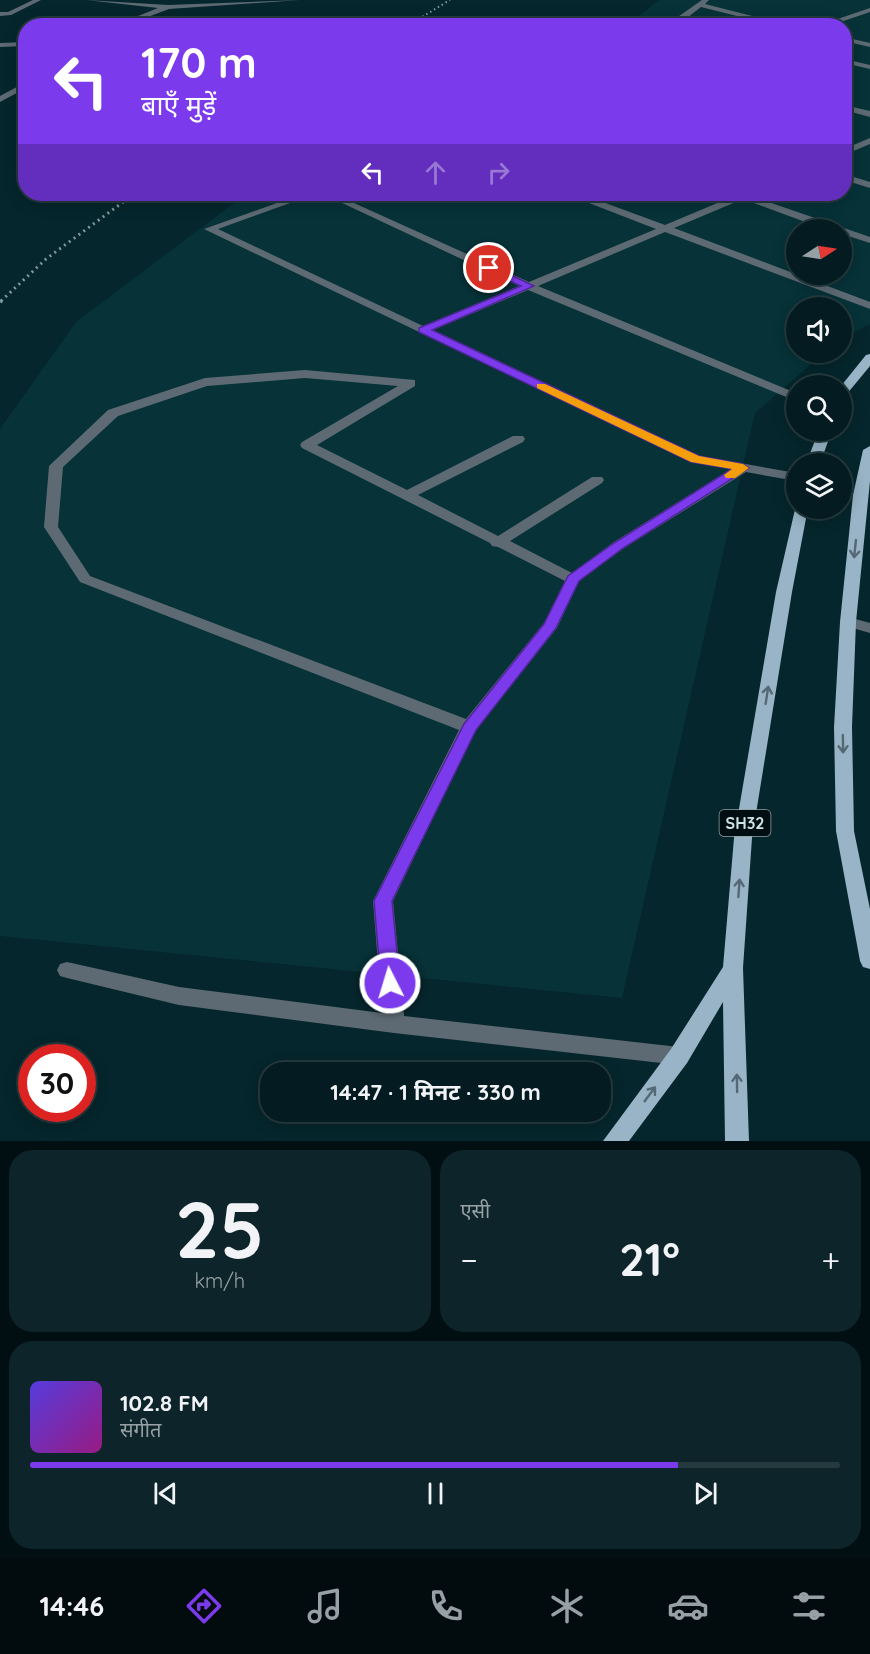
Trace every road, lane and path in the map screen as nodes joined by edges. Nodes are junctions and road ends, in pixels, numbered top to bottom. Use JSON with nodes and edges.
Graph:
{"nodes":[{"id":1,"x":38,"y":0,"type":"edge"},
{"id":2,"x":89,"y":0,"type":"edge"},
{"id":3,"x":297,"y":0,"type":"edge"},
{"id":4,"x":706,"y":0,"type":"edge"},
{"id":5,"x":207,"y":3,"type":"edge"},
{"id":6,"x":698,"y":4,"type":"junction"},
{"id":7,"x":168,"y":7,"type":"junction"},
{"id":8,"x":869,"y":11,"type":"edge"},
{"id":9,"x":0,"y":14,"type":"edge"},
{"id":10,"x":9,"y":14,"type":"junction"},
{"id":11,"x":138,"y":18,"type":"edge"},
{"id":12,"x":681,"y":18,"type":"edge"},
{"id":13,"x":755,"y":18,"type":"edge"},
{"id":14,"x":846,"y":18,"type":"edge"},
{"id":15,"x":0,"y":26,"type":"edge"},
{"id":16,"x":852,"y":41,"type":"edge"},
{"id":17,"x":18,"y":44,"type":"edge"},
{"id":18,"x":0,"y":45,"type":"edge"},
{"id":19,"x":870,"y":45,"type":"edge"},
{"id":20,"x":852,"y":63,"type":"edge"},
{"id":21,"x":870,"y":67,"type":"edge"},
{"id":22,"x":18,"y":89,"type":"edge"},
{"id":23,"x":0,"y":100,"type":"edge"},
{"id":24,"x":852,"y":109,"type":"edge"},
{"id":25,"x":870,"y":114,"type":"edge"},
{"id":26,"x":870,"y":141,"type":"edge"},
{"id":27,"x":852,"y":147,"type":"edge"},
{"id":28,"x":855,"y":148,"type":"junction"},
{"id":29,"x":852,"y":149,"type":"edge"},
{"id":30,"x":870,"y":153,"type":"edge"},
{"id":31,"x":852,"y":179,"type":"edge"},
{"id":32,"x":870,"y":185,"type":"edge"},
{"id":33,"x":290,"y":201,"type":"edge"},
{"id":34,"x":342,"y":201,"type":"edge"},
{"id":35,"x":593,"y":201,"type":"edge"},
{"id":36,"x":725,"y":201,"type":"edge"},
{"id":37,"x":760,"y":201,"type":"edge"},
{"id":38,"x":810,"y":219,"type":"edge"},
{"id":39,"x":665,"y":228,"type":"junction"},
{"id":40,"x":852,"y":234,"type":"edge"},
{"id":41,"x":870,"y":240,"type":"edge"},
{"id":42,"x":529,"y":286,"type":"junction"},
{"id":43,"x":870,"y":306,"type":"edge"},
{"id":44,"x":423,"y":330,"type":"junction"},
{"id":45,"x":870,"y":358,"type":"edge"},
{"id":46,"x":852,"y":380,"type":"edge"},
{"id":47,"x":786,"y":394,"type":"edge"},
{"id":48,"x":518,"y":439,"type":"dead end"},
{"id":49,"x":870,"y":450,"type":"edge"},
{"id":50,"x":743,"y":468,"type":"junction"},
{"id":51,"x":786,"y":475,"type":"edge"},
{"id":52,"x":597,"y":480,"type":"dead end"},
{"id":53,"x":406,"y":496,"type":"junction"},
{"id":54,"x":799,"y":519,"type":"edge"},
{"id":55,"x":497,"y":543,"type":"junction"},
{"id":56,"x":573,"y":579,"type":"junction"},
{"id":57,"x":848,"y":622,"type":"junction"},
{"id":58,"x":870,"y":628,"type":"edge"},
{"id":59,"x":469,"y":728,"type":"junction"},
{"id":60,"x":870,"y":961,"type":"edge"},
{"id":61,"x":733,"y":968,"type":"junction"},
{"id":62,"x":66,"y":970,"type":"dead end"},
{"id":63,"x":394,"y":1024,"type":"junction"},
{"id":64,"x":679,"y":1056,"type":"junction"},
{"id":65,"x":615,"y":1141,"type":"edge"},
{"id":66,"x":738,"y":1141,"type":"edge"}],
"edges":[{"from":1,"to":10,"type":"street"},
{"from":2,"to":7,"type":"street"},
{"from":3,"to":5,"type":"street"},
{"from":4,"to":6,"type":"street"},
{"from":5,"to":7,"type":"street"},
{"from":6,"to":12,"type":"street"},
{"from":6,"to":13,"type":"street"},
{"from":7,"to":11,"type":"street"},
{"from":8,"to":14,"type":"street"},
{"from":9,"to":10,"type":"street"},
{"from":10,"to":15,"type":"street"},
{"from":16,"to":19,"type":"street"},
{"from":17,"to":18,"type":"street"},
{"from":20,"to":21,"type":"street"},
{"from":22,"to":23,"type":"street"},
{"from":24,"to":25,"type":"street"},
{"from":26,"to":28,"type":"street"},
{"from":27,"to":28,"type":"street"},
{"from":28,"to":29,"type":"street"},
{"from":28,"to":30,"type":"street"},
{"from":31,"to":32,"type":"street"},
{"from":33,"to":44,"type":"street"},
{"from":34,"to":42,"type":"street"},
{"from":35,"to":39,"type":"street"},
{"from":36,"to":39,"type":"street"},
{"from":37,"to":38,"type":"street"},
{"from":39,"to":42,"type":"street"},
{"from":39,"to":43,"type":"street"},
{"from":40,"to":41,"type":"street"},
{"from":42,"to":44,"type":"street"},
{"from":42,"to":47,"type":"street"},
{"from":44,"to":50,"type":"street"},
{"from":45,"to":46,"type":"main road"},
{"from":48,"to":53,"type":"street"},
{"from":49,"to":57,"type":"main road","one_way":true},
{"from":50,"to":51,"type":"street"},
{"from":50,"to":56,"type":"street"},
{"from":52,"to":55,"type":"street"},
{"from":53,"to":55,"type":"street"},
{"from":53,"to":59,"type":"street"},
{"from":61,"to":54,"type":"main road","number":"SH32","one_way":true},
{"from":55,"to":56,"type":"street"},
{"from":56,"to":59,"type":"street"},
{"from":57,"to":58,"type":"street"},
{"from":57,"to":60,"type":"main road","one_way":true},
{"from":59,"to":63,"type":"street"},
{"from":61,"to":64,"type":"main road","number":"SH32"},
{"from":66,"to":61,"type":"main road","number":"SH32","one_way":true},
{"from":62,"to":63,"type":"street"},
{"from":63,"to":64,"type":"street"},
{"from":65,"to":64,"type":"main road","number":"SH32","one_way":true}]}
